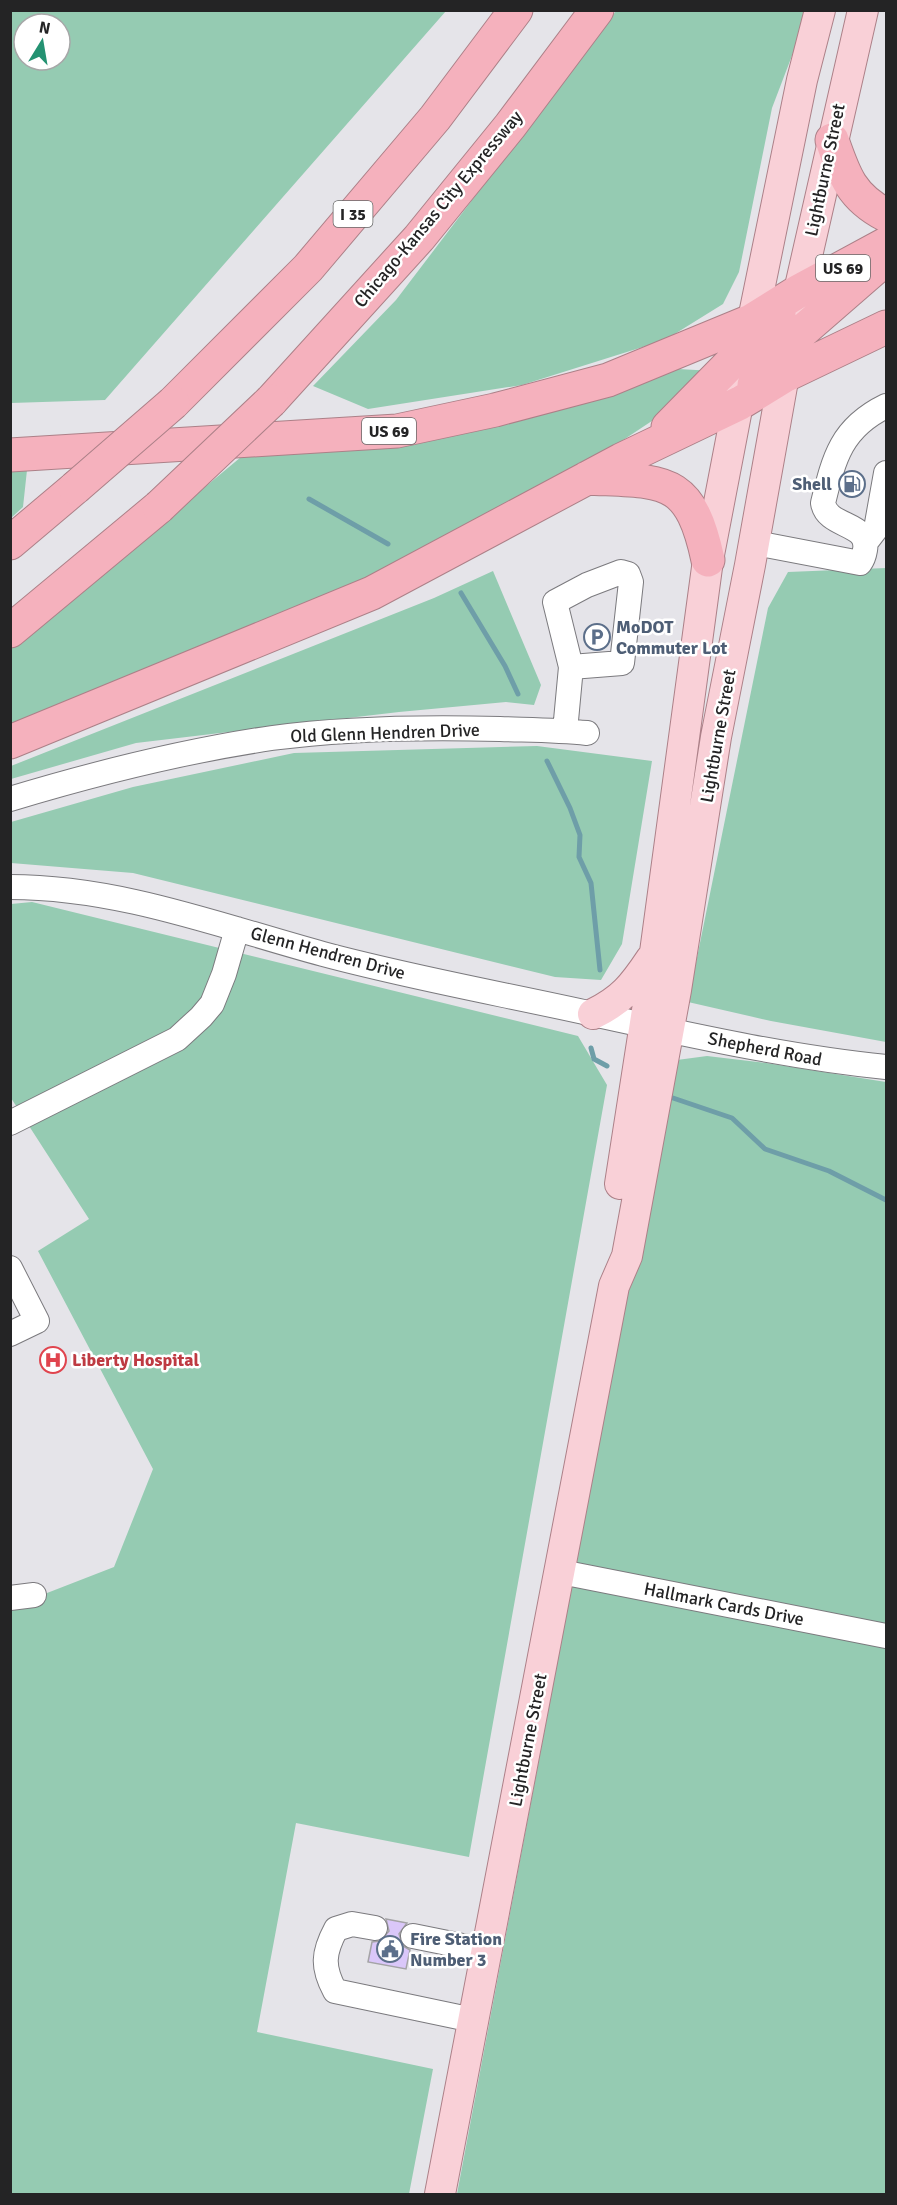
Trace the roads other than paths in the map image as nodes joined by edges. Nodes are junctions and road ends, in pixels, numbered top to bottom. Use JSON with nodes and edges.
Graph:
{"nodes":[{"id":1,"x":516,"y":10,"type":"edge"},
{"id":2,"x":597,"y":10,"type":"edge"},
{"id":3,"x":820,"y":10,"type":"edge"},
{"id":4,"x":862,"y":10,"type":"edge"},
{"id":5,"x":832,"y":140,"type":"junction"},
{"id":6,"x":886,"y":215,"type":"edge"},
{"id":7,"x":886,"y":244,"type":"edge"},
{"id":8,"x":886,"y":258,"type":"edge"},
{"id":9,"x":800,"y":291,"type":"junction"},
{"id":10,"x":886,"y":327,"type":"edge"},
{"id":11,"x":749,"y":335,"type":"junction"},
{"id":12,"x":791,"y":341,"type":"junction"},
{"id":13,"x":786,"y":375,"type":"junction"},
{"id":14,"x":740,"y":403,"type":"junction"},
{"id":15,"x":886,"y":406,"type":"edge"},
{"id":16,"x":650,"y":446,"type":"junction"},
{"id":17,"x":10,"y":455,"type":"edge"},
{"id":18,"x":886,"y":473,"type":"edge"},
{"id":19,"x":587,"y":478,"type":"junction"},
{"id":20,"x":876,"y":538,"type":"edge"},
{"id":21,"x":10,"y":543,"type":"edge"},
{"id":22,"x":755,"y":543,"type":"junction"},
{"id":23,"x":708,"y":560,"type":"junction"},
{"id":24,"x":10,"y":631,"type":"edge"},
{"id":25,"x":571,"y":668,"type":"dead end"},
{"id":26,"x":10,"y":742,"type":"edge"},
{"id":27,"x":10,"y":799,"type":"edge"},
{"id":28,"x":10,"y":887,"type":"edge"},
{"id":29,"x":237,"y":929,"type":"junction"},
{"id":30,"x":653,"y":957,"type":"junction"},
{"id":31,"x":593,"y":1014,"type":"junction"},
{"id":32,"x":656,"y":1029,"type":"junction"},
{"id":33,"x":886,"y":1067,"type":"edge"},
{"id":34,"x":10,"y":1123,"type":"edge"},
{"id":35,"x":10,"y":1268,"type":"edge"},
{"id":36,"x":10,"y":1334,"type":"edge"},
{"id":37,"x":561,"y":1572,"type":"junction"},
{"id":38,"x":886,"y":1636,"type":"edge"},
{"id":39,"x":375,"y":1928,"type":"dead end"},
{"id":40,"x":412,"y":1936,"type":"dead end"},
{"id":41,"x":487,"y":1951,"type":"junction"},
{"id":42,"x":473,"y":2020,"type":"junction"},
{"id":43,"x":440,"y":2194,"type":"edge"}],
"edges":[{"from":1,"to":21,"type":"highway","number":"I 35","bridge":true},
{"from":2,"to":24,"type":"highway","name":"Chicago-Kansas City Expressway","bridge":true},
{"from":3,"to":11,"type":"main road","name":"Lightburne Street"},
{"from":4,"to":5,"type":"main road","name":"Lightburne Street"},
{"from":5,"to":6,"type":"highway"},
{"from":5,"to":9,"type":"main road","name":"Lightburne Street"},
{"from":7,"to":9,"type":"highway","number":"US 69"},
{"from":8,"to":12,"type":"highway"},
{"from":9,"to":11,"type":"highway","number":"US 69"},
{"from":9,"to":12,"type":"main road","name":"Lightburne Street"},
{"from":10,"to":13,"type":"highway"},
{"from":11,"to":14,"type":"main road","name":"Lightburne Street"},
{"from":11,"to":16,"type":"highway"},
{"from":11,"to":17,"type":"highway","number":"US 69"},
{"from":12,"to":13,"type":"main road","name":"Lightburne Street"},
{"from":12,"to":14,"type":"highway"},
{"from":13,"to":14,"type":"highway"},
{"from":13,"to":22,"type":"main road","name":"Lightburne Street"},
{"from":14,"to":16,"type":"highway"},
{"from":14,"to":23,"type":"main road","name":"Lightburne Street"},
{"from":15,"to":20,"type":"street"},
{"from":16,"to":19,"type":"highway"},
{"from":18,"to":20,"type":"street"},
{"from":19,"to":23,"type":"highway"},
{"from":19,"to":26,"type":"highway"},
{"from":20,"to":22,"type":"street"},
{"from":22,"to":32,"type":"main road","name":"Lightburne Street"},
{"from":23,"to":30,"type":"main road","name":"Lightburne Street"},
{"from":25,"to":27,"type":"street","name":"Old Glenn Hendren Drive"},
{"from":28,"to":29,"type":"street","name":"Glenn Hendren Drive"},
{"from":29,"to":31,"type":"street","name":"Glenn Hendren Drive"},
{"from":29,"to":34,"type":"street"},
{"from":30,"to":31,"type":"main road"},
{"from":30,"to":32,"type":"main road","name":"Lightburne Street"},
{"from":31,"to":32,"type":"street","name":"Glenn Hendren Drive"},
{"from":32,"to":33,"type":"street","name":"Shepherd Road"},
{"from":32,"to":37,"type":"main road","name":"Lightburne Street"},
{"from":35,"to":36,"type":"street"},
{"from":37,"to":38,"type":"street","name":"Hallmark Cards Drive"},
{"from":37,"to":41,"type":"main road","name":"Lightburne Street"},
{"from":39,"to":42,"type":"street"},
{"from":40,"to":41,"type":"street"},
{"from":41,"to":42,"type":"main road","name":"Lightburne Street"},
{"from":42,"to":43,"type":"main road","name":"Lightburne Street"}]}
